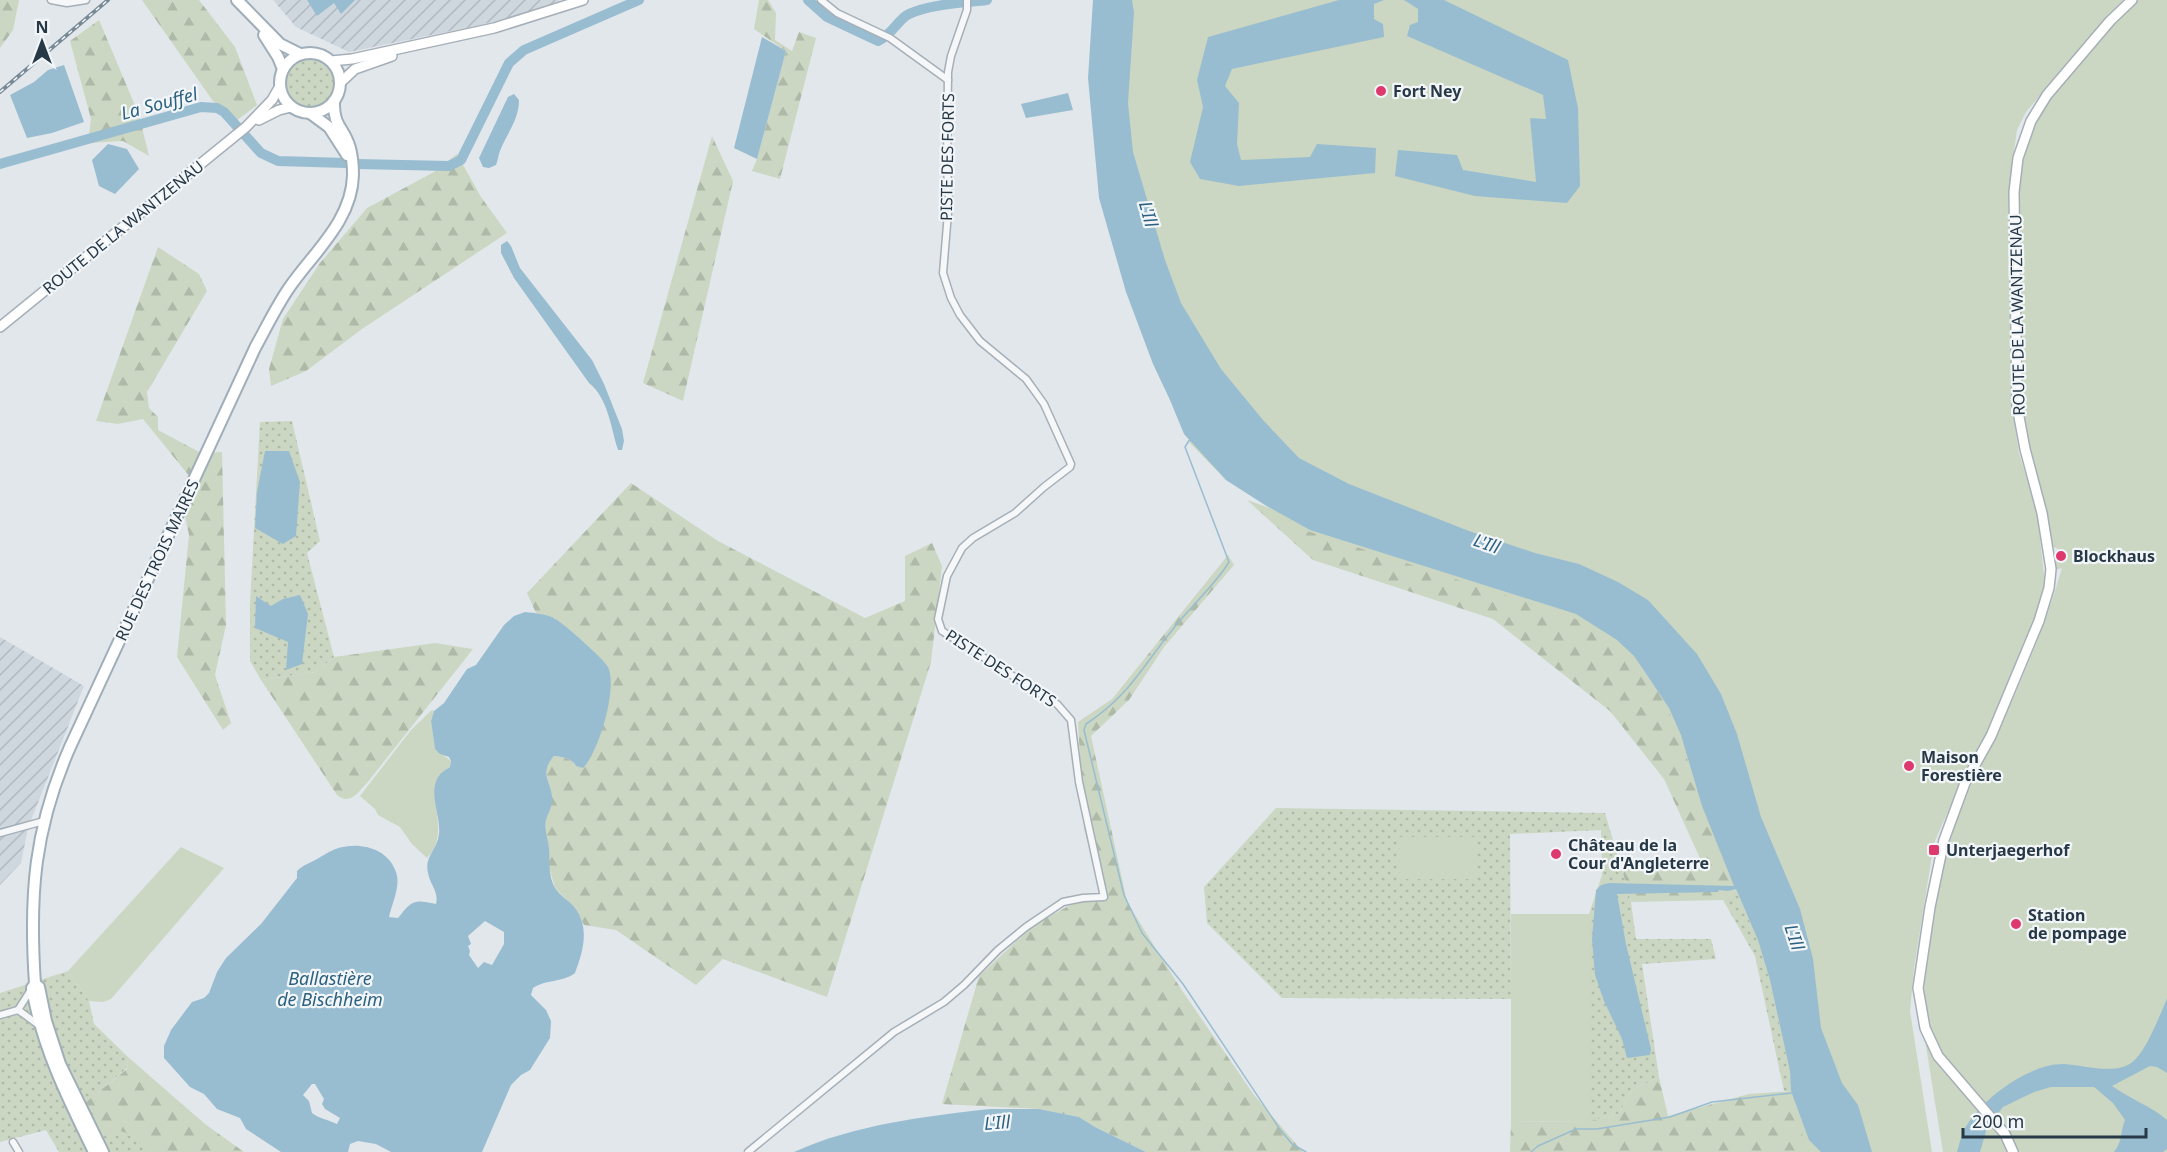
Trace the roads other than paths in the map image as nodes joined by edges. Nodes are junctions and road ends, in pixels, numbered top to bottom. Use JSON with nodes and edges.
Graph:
{"nodes":[{"id":1,"x":51,"y":0,"type":"edge"},
{"id":2,"x":86,"y":0,"type":"edge"},
{"id":3,"x":237,"y":0,"type":"edge"},
{"id":4,"x":570,"y":0,"type":"edge"},
{"id":5,"x":584,"y":0,"type":"edge"},
{"id":6,"x":821,"y":0,"type":"edge"},
{"id":7,"x":2132,"y":0,"type":"edge"},
{"id":8,"x":967,"y":3,"type":"edge"},
{"id":9,"x":554,"y":10,"type":"junction"},
{"id":10,"x":252,"y":17,"type":"junction"},
{"id":11,"x":448,"y":39,"type":"junction"},
{"id":12,"x":300,"y":54,"type":"junction"},
{"id":13,"x":331,"y":61,"type":"junction"},
{"id":14,"x":283,"y":69,"type":"junction"},
{"id":15,"x":948,"y":80,"type":"junction"},
{"id":16,"x":340,"y":83,"type":"junction"},
{"id":17,"x":280,"y":86,"type":"junction"},
{"id":18,"x":334,"y":101,"type":"junction"},
{"id":19,"x":291,"y":107,"type":"junction"},
{"id":20,"x":310,"y":113,"type":"junction"},
{"id":21,"x":243,"y":130,"type":"junction"},
{"id":22,"x":351,"y":160,"type":"junction"},
{"id":23,"x":0,"y":327,"type":"edge"},
{"id":24,"x":44,"y":821,"type":"junction"},
{"id":25,"x":0,"y":833,"type":"edge"},
{"id":26,"x":33,"y":986,"type":"junction"},
{"id":27,"x":39,"y":1006,"type":"junction"},
{"id":28,"x":20,"y":1010,"type":"junction"},
{"id":29,"x":0,"y":1015,"type":"edge"},
{"id":30,"x":40,"y":1026,"type":"junction"},
{"id":31,"x":13,"y":1142,"type":"dead end"},
{"id":32,"x":19,"y":1152,"type":"edge"},
{"id":33,"x":94,"y":1152,"type":"edge"},
{"id":34,"x":103,"y":1152,"type":"edge"},
{"id":35,"x":748,"y":1152,"type":"edge"},
{"id":36,"x":2013,"y":1152,"type":"edge"}],
"edges":[{"from":1,"to":2,"type":"street"},
{"from":3,"to":10,"type":"main road"},
{"from":4,"to":9,"type":"main road"},
{"from":5,"to":9,"type":"main road"},
{"from":6,"to":15,"type":"street"},
{"from":7,"to":36,"type":"main road","name":"ROUTE DE LA WANTZENAU"},
{"from":8,"to":15,"type":"street","name":"PISTE DES FORTS"},
{"from":9,"to":11,"type":"main road"},
{"from":10,"to":12,"type":"main road"},
{"from":10,"to":14,"type":"main road"},
{"from":11,"to":13,"type":"main road"},
{"from":11,"to":16,"type":"main road"},
{"from":12,"to":13,"type":"main road"},
{"from":12,"to":14,"type":"main road"},
{"from":13,"to":16,"type":"main road"},
{"from":14,"to":17,"type":"main road"},
{"from":15,"to":35,"type":"street","name":"PISTE DES FORTS"},
{"from":16,"to":18,"type":"main road"},
{"from":17,"to":19,"type":"main road"},
{"from":17,"to":21,"type":"main road","name":"ROUTE DE LA WANTZENAU"},
{"from":18,"to":20,"type":"main road"},
{"from":18,"to":22,"type":"main road","name":"RUE DES TROIS MAIRES"},
{"from":19,"to":20,"type":"main road"},
{"from":19,"to":21,"type":"main road","name":"ROUTE DE LA WANTZENAU"},
{"from":20,"to":22,"type":"main road"},
{"from":21,"to":23,"type":"main road","name":"ROUTE DE LA WANTZENAU"},
{"from":22,"to":24,"type":"main road","name":"RUE DES TROIS MAIRES"},
{"from":24,"to":25,"type":"street"},
{"from":24,"to":26,"type":"main road","name":"RUE DES TROIS MAIRES"},
{"from":26,"to":27,"type":"main road","name":"RUE DES TROIS MAIRES"},
{"from":26,"to":28,"type":"street"},
{"from":27,"to":28,"type":"street"},
{"from":27,"to":30,"type":"main road","name":"RUE DES TROIS MAIRES"},
{"from":27,"to":34,"type":"main road","name":"RUE DES TROIS MAIRES"},
{"from":28,"to":29,"type":"street"},
{"from":28,"to":30,"type":"street"},
{"from":30,"to":33,"type":"main road","name":"RUE DES TROIS MAIRES"},
{"from":31,"to":32,"type":"street"}]}
